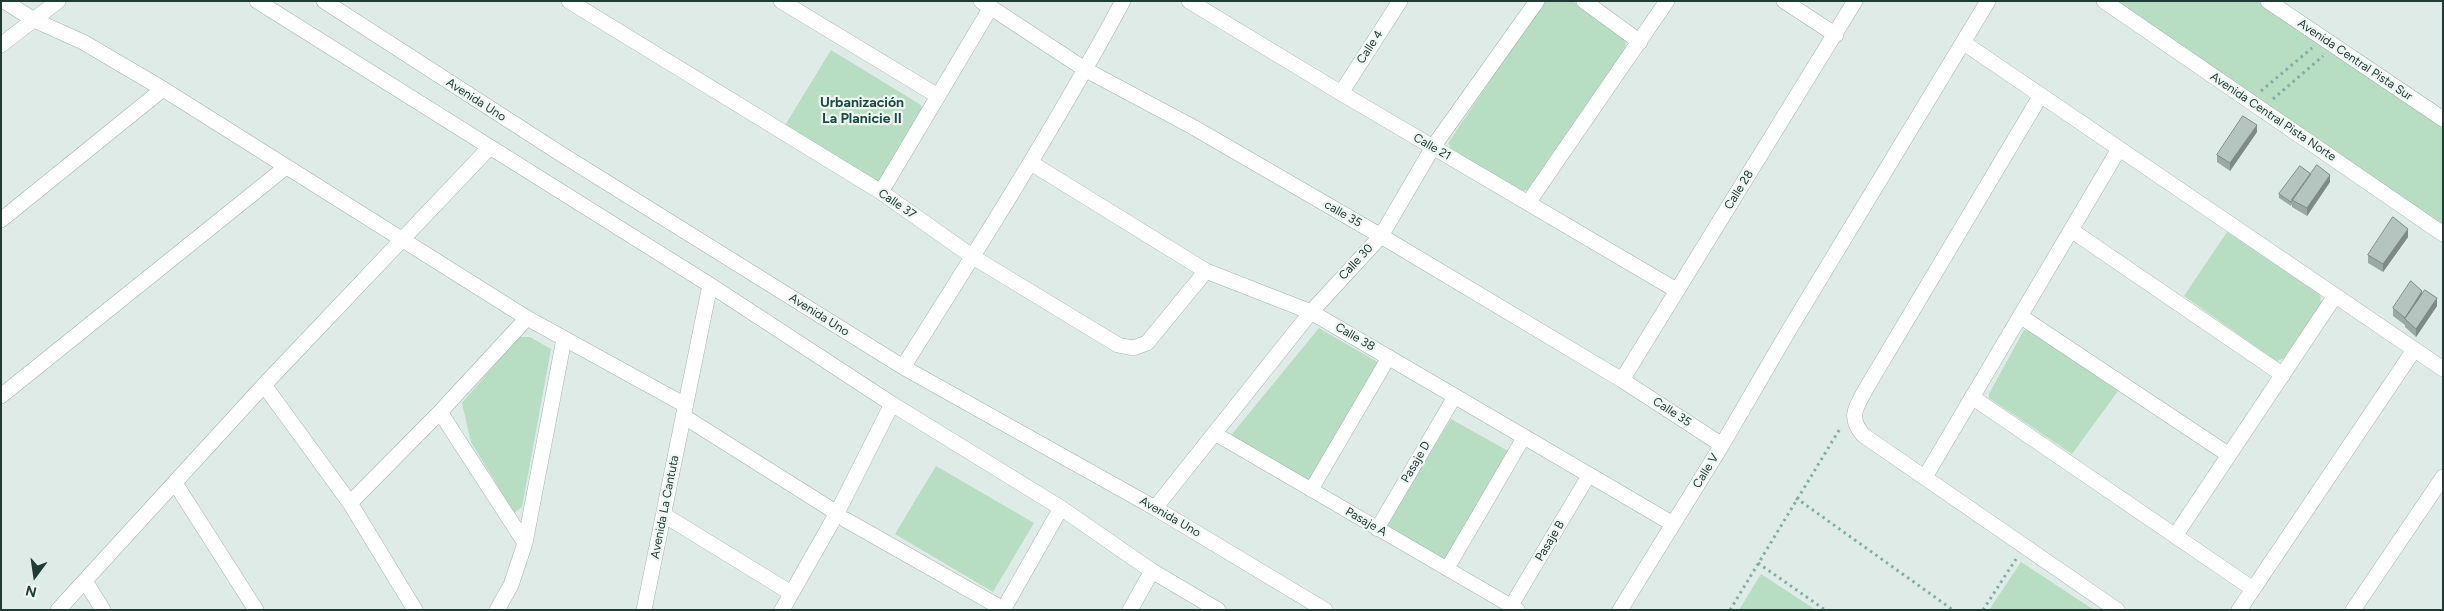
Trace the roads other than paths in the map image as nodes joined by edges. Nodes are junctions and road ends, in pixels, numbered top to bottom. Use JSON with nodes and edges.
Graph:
{"nodes":[{"id":1,"x":4,"y":1,"type":"edge"},
{"id":2,"x":58,"y":1,"type":"edge"},
{"id":3,"x":257,"y":1,"type":"edge"},
{"id":4,"x":324,"y":1,"type":"edge"},
{"id":5,"x":569,"y":1,"type":"edge"},
{"id":6,"x":781,"y":1,"type":"edge"},
{"id":7,"x":1123,"y":1,"type":"edge"},
{"id":8,"x":1190,"y":1,"type":"edge"},
{"id":9,"x":1400,"y":1,"type":"edge"},
{"id":10,"x":1537,"y":1,"type":"edge"},
{"id":11,"x":1584,"y":1,"type":"edge"},
{"id":12,"x":1667,"y":1,"type":"edge"},
{"id":13,"x":1784,"y":1,"type":"edge"},
{"id":14,"x":1855,"y":1,"type":"edge"},
{"id":15,"x":1988,"y":1,"type":"edge"},
{"id":16,"x":2104,"y":1,"type":"edge"},
{"id":17,"x":2268,"y":1,"type":"edge"},
{"id":18,"x":986,"y":4,"type":"edge"},
{"id":19,"x":34,"y":20,"type":"junction"},
{"id":20,"x":1836,"y":35,"type":"junction"},
{"id":21,"x":1640,"y":42,"type":"junction"},
{"id":22,"x":1964,"y":42,"type":"junction"},
{"id":23,"x":1,"y":45,"type":"edge"},
{"id":24,"x":1086,"y":70,"type":"junction"},
{"id":25,"x":163,"y":89,"type":"junction"},
{"id":26,"x":1341,"y":93,"type":"junction"},
{"id":27,"x":2040,"y":95,"type":"junction"},
{"id":28,"x":938,"y":96,"type":"junction"},
{"id":29,"x":2443,"y":119,"type":"edge"},
{"id":30,"x":1433,"y":147,"type":"junction"},
{"id":31,"x":489,"y":148,"type":"junction"},
{"id":32,"x":2119,"y":148,"type":"junction"},
{"id":33,"x":1031,"y":163,"type":"junction"},
{"id":34,"x":286,"y":167,"type":"junction"},
{"id":35,"x":881,"y":192,"type":"junction"},
{"id":36,"x":1528,"y":203,"type":"junction"},
{"id":37,"x":1,"y":220,"type":"edge"},
{"id":38,"x":2071,"y":230,"type":"junction"},
{"id":39,"x":2443,"y":234,"type":"edge"},
{"id":40,"x":1381,"y":236,"type":"junction"},
{"id":41,"x":401,"y":240,"type":"junction"},
{"id":42,"x":973,"y":257,"type":"junction"},
{"id":43,"x":1206,"y":271,"type":"junction"},
{"id":44,"x":710,"y":285,"type":"junction"},
{"id":45,"x":1676,"y":290,"type":"junction"},
{"id":46,"x":2335,"y":296,"type":"junction"},
{"id":47,"x":1311,"y":312,"type":"junction"},
{"id":48,"x":2020,"y":316,"type":"junction"},
{"id":49,"x":527,"y":318,"type":"junction"},
{"id":50,"x":564,"y":339,"type":"junction"},
{"id":51,"x":2414,"y":350,"type":"junction"},
{"id":52,"x":1389,"y":357,"type":"junction"},
{"id":53,"x":903,"y":367,"type":"junction"},
{"id":54,"x":2443,"y":369,"type":"edge"},
{"id":55,"x":2283,"y":375,"type":"junction"},
{"id":56,"x":1622,"y":380,"type":"junction"},
{"id":57,"x":264,"y":384,"type":"junction"},
{"id":58,"x":1,"y":396,"type":"edge"},
{"id":59,"x":1455,"y":396,"type":"junction"},
{"id":60,"x":1972,"y":397,"type":"junction"},
{"id":61,"x":892,"y":404,"type":"junction"},
{"id":62,"x":684,"y":410,"type":"junction"},
{"id":63,"x":440,"y":412,"type":"junction"},
{"id":64,"x":1214,"y":433,"type":"junction"},
{"id":65,"x":1524,"y":437,"type":"junction"},
{"id":66,"x":1722,"y":445,"type":"junction"},
{"id":67,"x":2229,"y":455,"type":"junction"},
{"id":68,"x":1589,"y":475,"type":"junction"},
{"id":69,"x":1925,"y":477,"type":"junction"},
{"id":70,"x":2443,"y":477,"type":"edge"},
{"id":71,"x":174,"y":483,"type":"junction"},
{"id":72,"x":1311,"y":490,"type":"junction"},
{"id":73,"x":350,"y":502,"type":"junction"},
{"id":74,"x":1061,"y":508,"type":"junction"},
{"id":75,"x":1155,"y":508,"type":"junction"},
{"id":76,"x":664,"y":515,"type":"junction"},
{"id":77,"x":842,"y":516,"type":"junction"},
{"id":78,"x":1673,"y":524,"type":"junction"},
{"id":79,"x":1377,"y":528,"type":"junction"},
{"id":80,"x":2175,"y":536,"type":"junction"},
{"id":81,"x":525,"y":543,"type":"junction"},
{"id":82,"x":1447,"y":569,"type":"junction"},
{"id":83,"x":1152,"y":571,"type":"junction"},
{"id":84,"x":85,"y":581,"type":"junction"},
{"id":85,"x":2253,"y":589,"type":"junction"},
{"id":86,"x":789,"y":604,"type":"edge"},
{"id":87,"x":1515,"y":608,"type":"edge"},
{"id":88,"x":1003,"y":609,"type":"edge"},
{"id":89,"x":58,"y":610,"type":"edge"},
{"id":90,"x":103,"y":610,"type":"edge"},
{"id":91,"x":256,"y":610,"type":"edge"},
{"id":92,"x":415,"y":610,"type":"edge"},
{"id":93,"x":497,"y":610,"type":"edge"},
{"id":94,"x":644,"y":610,"type":"edge"},
{"id":95,"x":1130,"y":610,"type":"edge"},
{"id":96,"x":1218,"y":610,"type":"edge"},
{"id":97,"x":1325,"y":610,"type":"edge"},
{"id":98,"x":1620,"y":610,"type":"edge"},
{"id":99,"x":2117,"y":610,"type":"edge"},
{"id":100,"x":2239,"y":610,"type":"edge"},
{"id":101,"x":2353,"y":610,"type":"edge"}],
"edges":[{"from":1,"to":19,"type":"street"},
{"from":2,"to":19,"type":"street"},
{"from":3,"to":31,"type":"street"},
{"from":4,"to":53,"type":"street","name":"Avenida Uno"},
{"from":5,"to":35,"type":"street","name":"Calle 37"},
{"from":6,"to":28,"type":"street"},
{"from":7,"to":24,"type":"street"},
{"from":8,"to":26,"type":"street","name":"Calle 21"},
{"from":9,"to":26,"type":"street","name":"Calle 4"},
{"from":10,"to":30,"type":"street","name":"Calle 30"},
{"from":11,"to":21,"type":"street"},
{"from":12,"to":21,"type":"street"},
{"from":13,"to":20,"type":"street"},
{"from":14,"to":20,"type":"street","name":"Calle 28"},
{"from":15,"to":22,"type":"street","name":"Calle V"},
{"from":16,"to":39,"type":"street","name":"Avenida Central Pista Norte"},
{"from":17,"to":29,"type":"street","name":"Avenida Central Pista Sur"},
{"from":18,"to":24,"type":"street","name":"calle 35"},
{"from":18,"to":28,"type":"street"},
{"from":19,"to":23,"type":"street"},
{"from":19,"to":25,"type":"street"},
{"from":20,"to":45,"type":"street","name":"Calle 28"},
{"from":21,"to":36,"type":"street"},
{"from":22,"to":27,"type":"street"},
{"from":22,"to":66,"type":"street","name":"Calle V"},
{"from":24,"to":33,"type":"street"},
{"from":24,"to":40,"type":"street","name":"calle 35"},
{"from":25,"to":34,"type":"street"},
{"from":25,"to":37,"type":"street"},
{"from":26,"to":30,"type":"street","name":"Calle 21"},
{"from":27,"to":32,"type":"street"},
{"from":27,"to":69,"type":"street"},
{"from":28,"to":35,"type":"street"},
{"from":30,"to":36,"type":"street","name":"Calle 21"},
{"from":30,"to":40,"type":"street","name":"Calle 30"},
{"from":31,"to":41,"type":"street"},
{"from":31,"to":44,"type":"street"},
{"from":32,"to":38,"type":"street"},
{"from":32,"to":46,"type":"street"},
{"from":33,"to":42,"type":"street"},
{"from":33,"to":43,"type":"street","name":"Calle 38"},
{"from":34,"to":41,"type":"street"},
{"from":34,"to":58,"type":"street"},
{"from":35,"to":42,"type":"street","name":"Calle 37"},
{"from":36,"to":45,"type":"street","name":"Calle 21"},
{"from":38,"to":48,"type":"street"},
{"from":38,"to":55,"type":"street"},
{"from":40,"to":47,"type":"street","name":"Calle 30"},
{"from":40,"to":56,"type":"street","name":"calle 35"},
{"from":41,"to":49,"type":"street"},
{"from":41,"to":57,"type":"street"},
{"from":42,"to":43,"type":"street","name":"Calle 37"},
{"from":42,"to":53,"type":"street"},
{"from":43,"to":47,"type":"street","name":"Calle 38"},
{"from":44,"to":61,"type":"street"},
{"from":44,"to":62,"type":"street","name":"Avenida La Cantuta"},
{"from":45,"to":56,"type":"street","name":"Calle 28"},
{"from":46,"to":51,"type":"street"},
{"from":46,"to":55,"type":"street"},
{"from":47,"to":52,"type":"street","name":"Calle 38"},
{"from":47,"to":64,"type":"street","name":"Calle 30"},
{"from":48,"to":60,"type":"street"},
{"from":48,"to":67,"type":"street"},
{"from":49,"to":50,"type":"street"},
{"from":49,"to":63,"type":"street"},
{"from":50,"to":62,"type":"street"},
{"from":50,"to":81,"type":"street"},
{"from":51,"to":54,"type":"street"},
{"from":51,"to":85,"type":"street"},
{"from":52,"to":59,"type":"street","name":"Calle 38"},
{"from":52,"to":72,"type":"street"},
{"from":53,"to":75,"type":"street","name":"Avenida Uno"},
{"from":55,"to":67,"type":"street"},
{"from":56,"to":66,"type":"street","name":"Calle 35"},
{"from":57,"to":71,"type":"street"},
{"from":57,"to":73,"type":"street"},
{"from":59,"to":65,"type":"street","name":"Calle 38"},
{"from":59,"to":79,"type":"street","name":"Pasaje D"},
{"from":60,"to":69,"type":"street"},
{"from":60,"to":80,"type":"street"},
{"from":61,"to":74,"type":"street"},
{"from":61,"to":77,"type":"street"},
{"from":62,"to":76,"type":"street","name":"Avenida La Cantuta"},
{"from":62,"to":77,"type":"street"},
{"from":63,"to":73,"type":"street"},
{"from":63,"to":81,"type":"street"},
{"from":64,"to":72,"type":"street","name":"Pasaje A"},
{"from":64,"to":75,"type":"street","name":"Calle 30"},
{"from":65,"to":68,"type":"street","name":"Calle 38"},
{"from":65,"to":82,"type":"street"},
{"from":66,"to":78,"type":"street","name":"Calle V"},
{"from":67,"to":80,"type":"street"},
{"from":68,"to":78,"type":"street","name":"Calle 38"},
{"from":68,"to":87,"type":"street","name":"Pasaje B"},
{"from":69,"to":99,"type":"street"},
{"from":70,"to":101,"type":"street"},
{"from":71,"to":84,"type":"street"},
{"from":71,"to":91,"type":"street"},
{"from":72,"to":79,"type":"street","name":"Pasaje A"},
{"from":73,"to":92,"type":"street"},
{"from":74,"to":83,"type":"street"},
{"from":74,"to":88,"type":"street"},
{"from":75,"to":97,"type":"street","name":"Avenida Uno"},
{"from":76,"to":86,"type":"street"},
{"from":76,"to":94,"type":"street","name":"Avenida La Cantuta"},
{"from":77,"to":86,"type":"street"},
{"from":77,"to":88,"type":"street"},
{"from":78,"to":98,"type":"street","name":"Calle V"},
{"from":79,"to":82,"type":"street","name":"Pasaje A"},
{"from":80,"to":85,"type":"street"},
{"from":81,"to":93,"type":"street"},
{"from":82,"to":87,"type":"street","name":"Pasaje A"},
{"from":83,"to":95,"type":"street"},
{"from":83,"to":96,"type":"street"},
{"from":84,"to":89,"type":"street"},
{"from":84,"to":90,"type":"street"},
{"from":85,"to":100,"type":"street"}]}
